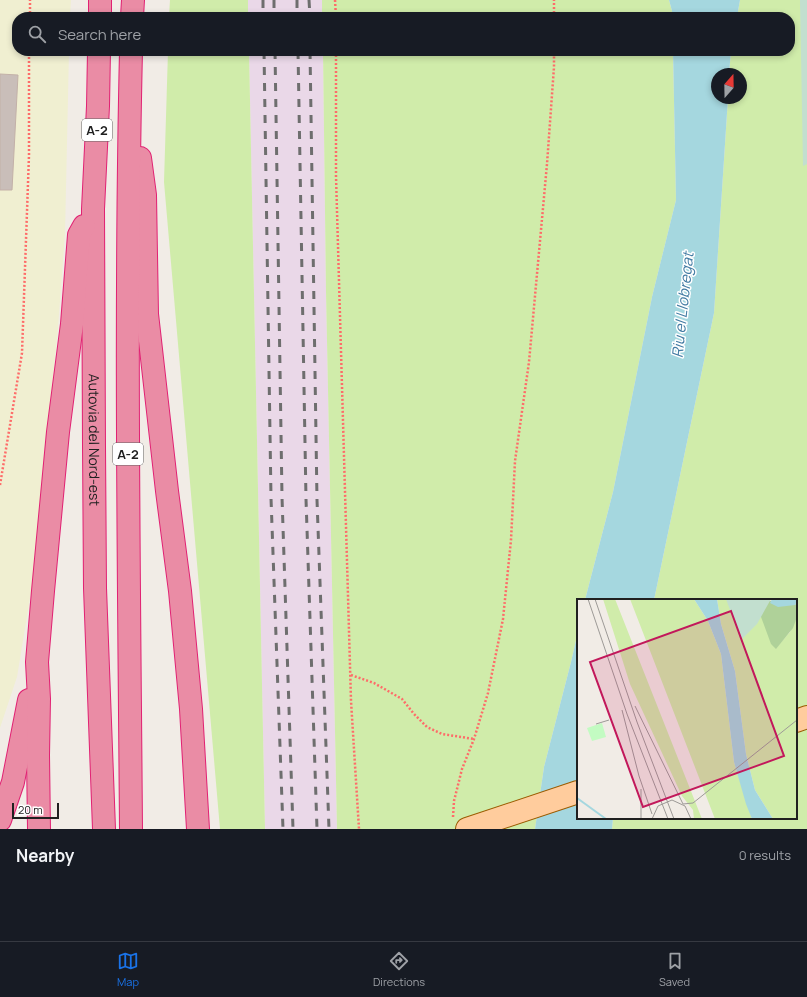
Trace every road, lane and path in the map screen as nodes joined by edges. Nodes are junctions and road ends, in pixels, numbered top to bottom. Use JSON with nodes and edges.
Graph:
{"nodes":[{"id":1,"x":30,"y":0,"type":"edge"},
{"id":2,"x":100,"y":0,"type":"edge"},
{"id":3,"x":133,"y":0,"type":"edge"},
{"id":4,"x":335,"y":0,"type":"edge"},
{"id":5,"x":554,"y":0,"type":"edge"},
{"id":6,"x":30,"y":12,"type":"edge"},
{"id":7,"x":100,"y":12,"type":"edge"},
{"id":8,"x":132,"y":12,"type":"edge"},
{"id":9,"x":336,"y":12,"type":"edge"},
{"id":10,"x":554,"y":12,"type":"edge"},
{"id":11,"x":29,"y":56,"type":"edge"},
{"id":12,"x":99,"y":56,"type":"edge"},
{"id":13,"x":131,"y":56,"type":"edge"},
{"id":14,"x":336,"y":56,"type":"edge"},
{"id":15,"x":554,"y":56,"type":"edge"},
{"id":16,"x":130,"y":80,"type":"junction"},
{"id":17,"x":93,"y":209,"type":"junction"},
{"id":18,"x":0,"y":485,"type":"edge"},
{"id":19,"x":37,"y":662,"type":"junction"},
{"id":20,"x":351,"y":675,"type":"junction"},
{"id":21,"x":807,"y":717,"type":"edge"},
{"id":22,"x":797,"y":720,"type":"edge"},
{"id":23,"x":474,"y":739,"type":"junction"},
{"id":24,"x":577,"y":792,"type":"edge"},
{"id":25,"x":0,"y":820,"type":"edge"},
{"id":26,"x":460,"y":824,"type":"edge"},
{"id":27,"x":39,"y":829,"type":"edge"},
{"id":28,"x":104,"y":829,"type":"edge"},
{"id":29,"x":131,"y":829,"type":"edge"},
{"id":30,"x":198,"y":829,"type":"edge"},
{"id":31,"x":359,"y":829,"type":"edge"}],
"edges":[{"from":1,"to":6,"type":"path"},
{"from":2,"to":7,"type":"highway"},
{"from":3,"to":8,"type":"highway"},
{"from":4,"to":9,"type":"path"},
{"from":5,"to":10,"type":"path"},
{"from":11,"to":18,"type":"path"},
{"from":12,"to":17,"type":"highway","name":"Autovia del Nord-est","number":"A-2"},
{"from":13,"to":16,"type":"highway","number":"A-2"},
{"from":14,"to":20,"type":"path"},
{"from":15,"to":23,"type":"path"},
{"from":16,"to":29,"type":"highway","number":"A-2"},
{"from":16,"to":30,"type":"highway"},
{"from":17,"to":19,"type":"highway"},
{"from":17,"to":28,"type":"highway","name":"Autovia del Nord-est","number":"A-2"},
{"from":19,"to":25,"type":"highway"},
{"from":19,"to":27,"type":"highway"},
{"from":20,"to":23,"type":"path"},
{"from":20,"to":31,"type":"path"},
{"from":21,"to":22,"type":"main road"},
{"from":23,"to":26,"type":"path"},
{"from":24,"to":26,"type":"main road"}]}
